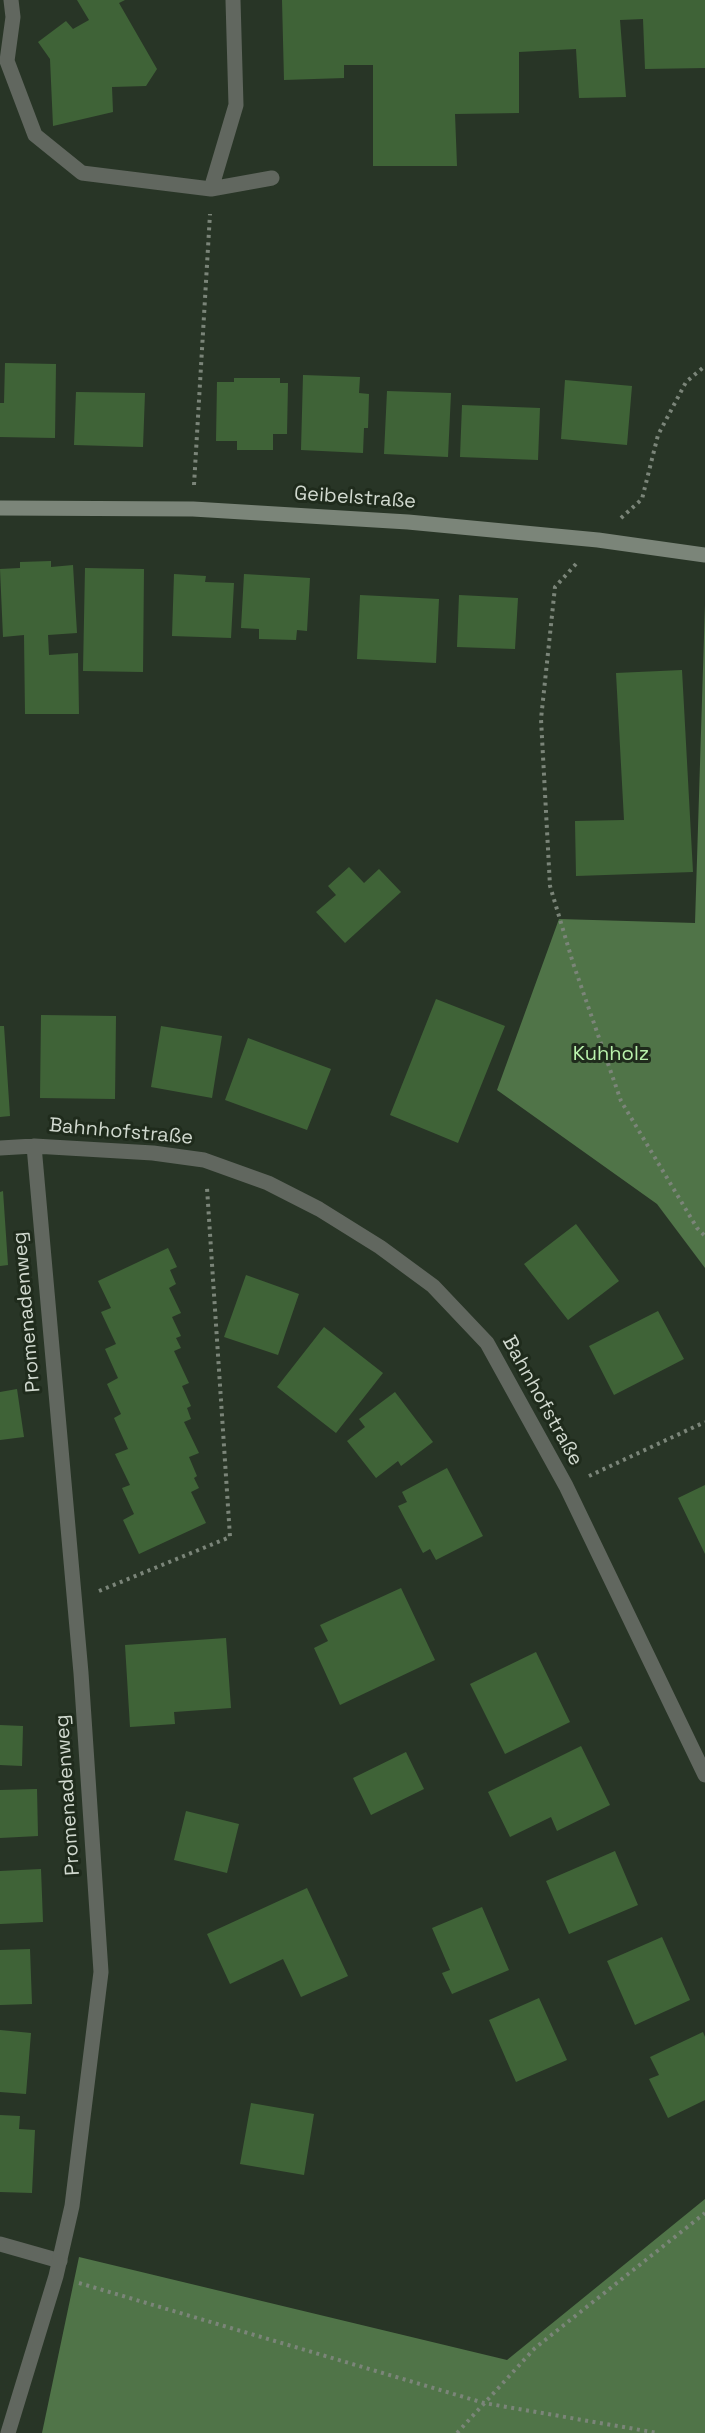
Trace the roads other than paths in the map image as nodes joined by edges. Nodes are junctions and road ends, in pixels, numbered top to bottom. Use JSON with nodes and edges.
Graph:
{"nodes":[{"id":1,"x":11,"y":0,"type":"edge"},
{"id":2,"x":233,"y":0,"type":"edge"},
{"id":3,"x":272,"y":178,"type":"dead end"},
{"id":4,"x":211,"y":189,"type":"junction"},
{"id":5,"x":0,"y":508,"type":"edge"},
{"id":6,"x":705,"y":555,"type":"edge"},
{"id":7,"x":34,"y":1146,"type":"junction"},
{"id":8,"x":0,"y":1148,"type":"edge"},
{"id":9,"x":705,"y":1775,"type":"edge"},
{"id":10,"x":0,"y":2244,"type":"edge"},
{"id":11,"x":60,"y":2260,"type":"junction"},
{"id":12,"x":8,"y":2433,"type":"edge"}],
"edges":[{"from":1,"to":4,"type":"street"},
{"from":2,"to":4,"type":"street"},
{"from":3,"to":4,"type":"street"},
{"from":5,"to":6,"type":"street","name":"Geibelstraße"},
{"from":7,"to":8,"type":"street","name":"Bahnhofstraße"},
{"from":7,"to":9,"type":"street","name":"Bahnhofstraße"},
{"from":7,"to":11,"type":"street","name":"Promenadenweg"},
{"from":10,"to":11,"type":"street"},
{"from":11,"to":12,"type":"street","name":"Promenadenweg"}]}
